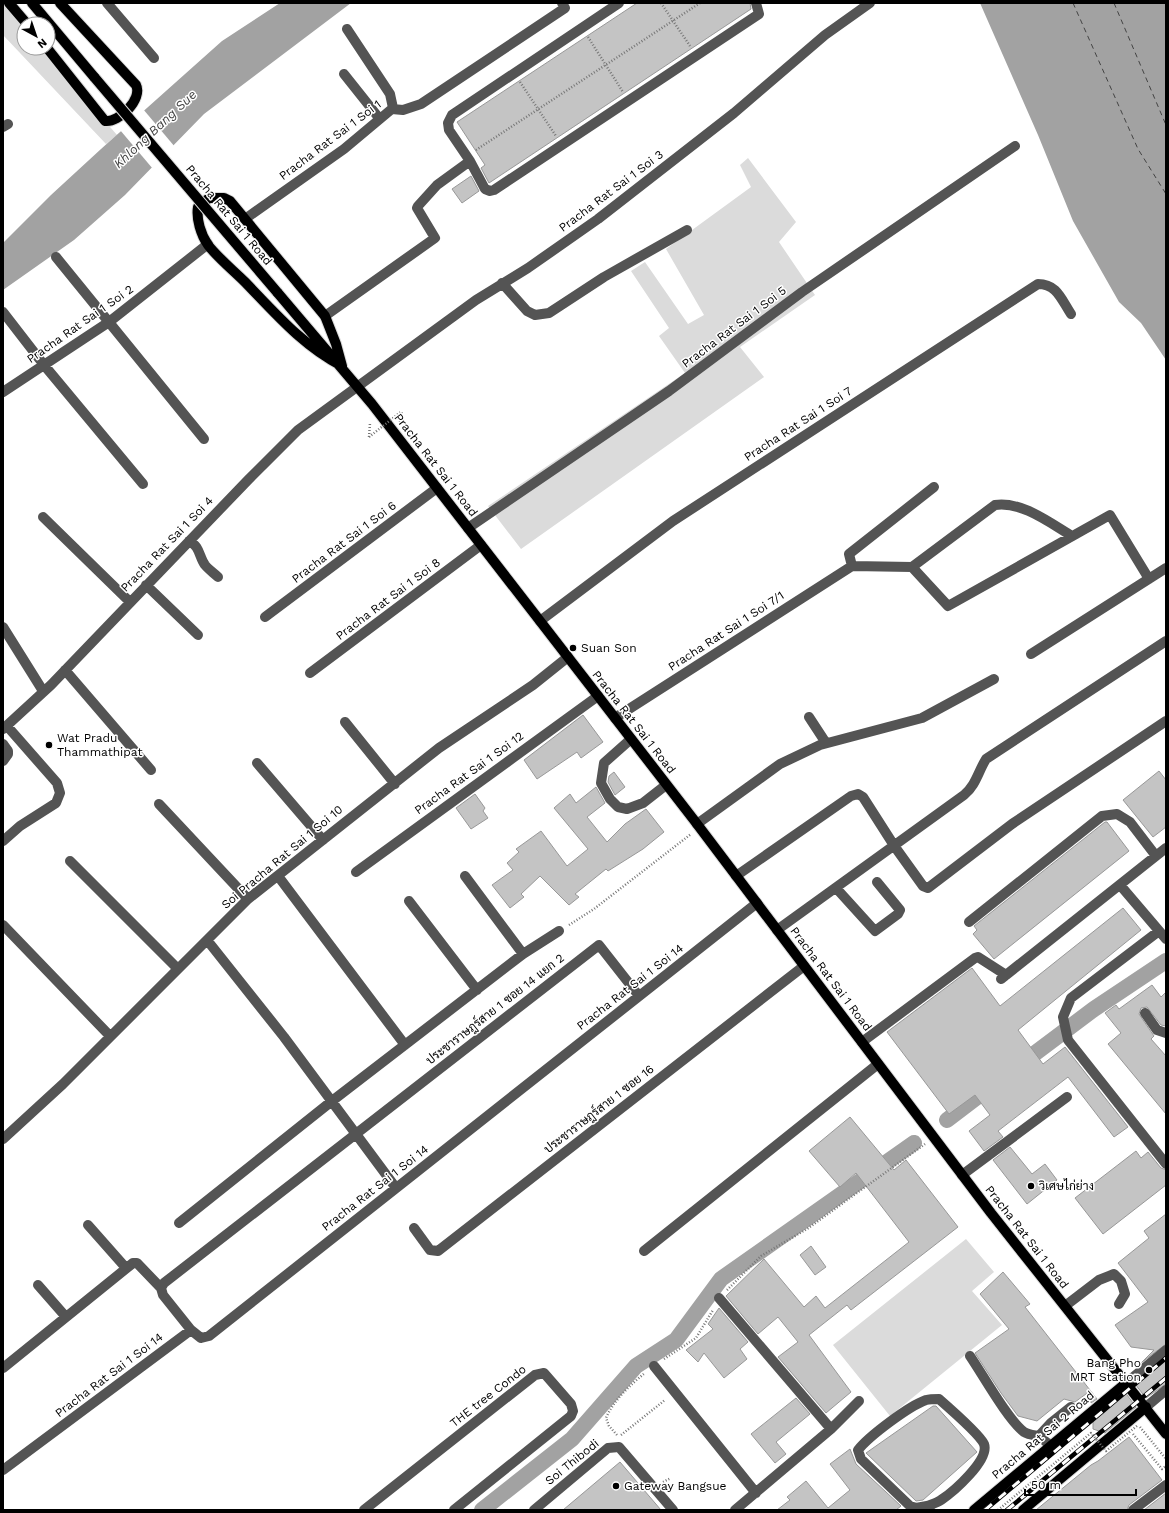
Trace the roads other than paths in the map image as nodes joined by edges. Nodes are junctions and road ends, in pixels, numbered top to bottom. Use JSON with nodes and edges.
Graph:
{"nodes":[{"id":1,"x":9,"y":3,"type":"edge"},
{"id":2,"x":32,"y":3,"type":"edge"},
{"id":3,"x":60,"y":3,"type":"edge"},
{"id":4,"x":107,"y":3,"type":"edge"},
{"id":5,"x":562,"y":3,"type":"edge"},
{"id":6,"x":619,"y":3,"type":"edge"},
{"id":7,"x":756,"y":3,"type":"edge"},
{"id":8,"x":870,"y":3,"type":"edge"},
{"id":9,"x":20,"y":16,"type":"edge"},
{"id":10,"x":347,"y":29,"type":"dead end"},
{"id":11,"x":53,"y":56,"type":"edge"},
{"id":12,"x":154,"y":58,"type":"dead end"},
{"id":13,"x":344,"y":74,"type":"dead end"},
{"id":14,"x":392,"y":109,"type":"junction"},
{"id":15,"x":379,"y":118,"type":"junction"},
{"id":16,"x":1015,"y":146,"type":"dead end"},
{"id":17,"x":468,"y":159,"type":"junction"},
{"id":18,"x":245,"y":219,"type":"junction"},
{"id":19,"x":687,"y":230,"type":"dead end"},
{"id":20,"x":208,"y":244,"type":"junction"},
{"id":21,"x":56,"y":258,"type":"dead end"},
{"id":22,"x":502,"y":283,"type":"junction"},
{"id":23,"x":3,"y":312,"type":"edge"},
{"id":24,"x":1071,"y":314,"type":"dead end"},
{"id":25,"x":325,"y":316,"type":"junction"},
{"id":26,"x":109,"y":322,"type":"junction"},
{"id":27,"x":44,"y":365,"type":"junction"},
{"id":28,"x":342,"y":366,"type":"junction"},
{"id":29,"x":358,"y":386,"type":"junction"},
{"id":30,"x":3,"y":392,"type":"edge"},
{"id":31,"x":204,"y":439,"type":"dead end"},
{"id":32,"x":143,"y":484,"type":"dead end"},
{"id":33,"x":934,"y":487,"type":"dead end"},
{"id":34,"x":437,"y":488,"type":"junction"},
{"id":35,"x":43,"y":517,"type":"dead end"},
{"id":36,"x":468,"y":528,"type":"junction"},
{"id":37,"x":1072,"y":536,"type":"junction"},
{"id":38,"x":189,"y":541,"type":"junction"},
{"id":39,"x":481,"y":545,"type":"junction"},
{"id":40,"x":852,"y":566,"type":"junction"},
{"id":41,"x":912,"y":567,"type":"junction"},
{"id":42,"x":1166,"y":568,"type":"edge"},
{"id":43,"x":218,"y":577,"type":"dead end"},
{"id":44,"x":1149,"y":579,"type":"junction"},
{"id":45,"x":146,"y":585,"type":"junction"},
{"id":46,"x":130,"y":602,"type":"junction"},
{"id":47,"x":265,"y":617,"type":"dead end"},
{"id":48,"x":540,"y":621,"type":"junction"},
{"id":49,"x":3,"y":627,"type":"edge"},
{"id":50,"x":198,"y":635,"type":"dead end"},
{"id":51,"x":1166,"y":641,"type":"edge"},
{"id":52,"x":1031,"y":654,"type":"dead end"},
{"id":53,"x":568,"y":657,"type":"junction"},
{"id":54,"x":65,"y":670,"type":"junction"},
{"id":55,"x":310,"y":673,"type":"dead end"},
{"id":56,"x":994,"y":679,"type":"dead end"},
{"id":57,"x":43,"y":691,"type":"junction"},
{"id":58,"x":598,"y":696,"type":"junction"},
{"id":59,"x":809,"y":717,"type":"dead end"},
{"id":60,"x":615,"y":718,"type":"junction"},
{"id":61,"x":1166,"y":721,"type":"edge"},
{"id":62,"x":345,"y":722,"type":"dead end"},
{"id":63,"x":5,"y":727,"type":"edge"},
{"id":64,"x":631,"y":739,"type":"junction"},
{"id":65,"x":826,"y":743,"type":"junction"},
{"id":66,"x":3,"y":744,"type":"edge"},
{"id":67,"x":3,"y":760,"type":"edge"},
{"id":68,"x":257,"y":763,"type":"dead end"},
{"id":69,"x":151,"y":770,"type":"dead end"},
{"id":70,"x":396,"y":784,"type":"junction"},
{"id":71,"x":666,"y":785,"type":"junction"},
{"id":72,"x":159,"y":804,"type":"dead end"},
{"id":73,"x":698,"y":826,"type":"junction"},
{"id":74,"x":323,"y":840,"type":"junction"},
{"id":75,"x":3,"y":841,"type":"edge"},
{"id":76,"x":894,"y":847,"type":"junction"},
{"id":77,"x":1166,"y":848,"type":"edge"},
{"id":78,"x":1156,"y":856,"type":"junction"},
{"id":79,"x":70,"y":862,"type":"dead end"},
{"id":80,"x":356,"y":872,"type":"dead end"},
{"id":81,"x":278,"y":876,"type":"junction"},
{"id":82,"x":466,"y":876,"type":"dead end"},
{"id":83,"x":736,"y":876,"type":"junction"},
{"id":84,"x":877,"y":882,"type":"dead end"},
{"id":85,"x":1120,"y":884,"type":"junction"},
{"id":86,"x":836,"y":888,"type":"junction"},
{"id":87,"x":248,"y":899,"type":"junction"},
{"id":88,"x":409,"y":901,"type":"dead end"},
{"id":89,"x":757,"y":904,"type":"junction"},
{"id":90,"x":969,"y":922,"type":"dead end"},
{"id":91,"x":3,"y":925,"type":"edge"},
{"id":92,"x":777,"y":930,"type":"junction"},
{"id":93,"x":559,"y":931,"type":"road end"},
{"id":94,"x":1163,"y":935,"type":"edge"},
{"id":95,"x":207,"y":940,"type":"junction"},
{"id":96,"x":523,"y":954,"type":"junction"},
{"id":97,"x":804,"y":966,"type":"junction"},
{"id":98,"x":178,"y":969,"type":"junction"},
{"id":99,"x":477,"y":990,"type":"junction"},
{"id":100,"x":639,"y":996,"type":"junction"},
{"id":101,"x":1145,"y":1013,"type":"dead end"},
{"id":102,"x":1166,"y":1033,"type":"edge"},
{"id":103,"x":110,"y":1036,"type":"junction"},
{"id":104,"x":862,"y":1042,"type":"junction"},
{"id":105,"x":406,"y":1044,"type":"junction"},
{"id":106,"x":878,"y":1064,"type":"junction"},
{"id":107,"x":1068,"y":1097,"type":"dead end"},
{"id":108,"x":332,"y":1101,"type":"junction"},
{"id":109,"x":356,"y":1134,"type":"junction"},
{"id":110,"x":3,"y":1139,"type":"edge"},
{"id":111,"x":1166,"y":1164,"type":"edge"},
{"id":112,"x":962,"y":1175,"type":"junction"},
{"id":113,"x":396,"y":1188,"type":"junction"},
{"id":114,"x":179,"y":1223,"type":"dead end"},
{"id":115,"x":88,"y":1225,"type":"dead end"},
{"id":116,"x":414,"y":1228,"type":"dead end"},
{"id":117,"x":644,"y":1251,"type":"dead end"},
{"id":118,"x":126,"y":1268,"type":"junction"},
{"id":119,"x":38,"y":1285,"type":"dead end"},
{"id":120,"x":161,"y":1288,"type":"junction"},
{"id":121,"x":719,"y":1298,"type":"road end"},
{"id":122,"x":1119,"y":1304,"type":"dead end"},
{"id":123,"x":1064,"y":1306,"type":"junction"},
{"id":124,"x":66,"y":1317,"type":"junction"},
{"id":125,"x":191,"y":1330,"type":"junction"},
{"id":126,"x":1166,"y":1350,"type":"edge"},
{"id":127,"x":970,"y":1356,"type":"dead end"},
{"id":128,"x":654,"y":1366,"type":"road end"},
{"id":129,"x":3,"y":1368,"type":"edge"},
{"id":130,"x":1126,"y":1383,"type":"junction"},
{"id":131,"x":1166,"y":1390,"type":"edge"},
{"id":132,"x":859,"y":1400,"type":"dead end"},
{"id":133,"x":1071,"y":1407,"type":"dead end"},
{"id":134,"x":1146,"y":1407,"type":"junction"},
{"id":135,"x":831,"y":1429,"type":"junction"},
{"id":136,"x":1166,"y":1434,"type":"edge"},
{"id":137,"x":1039,"y":1436,"type":"junction"},
{"id":138,"x":1051,"y":1446,"type":"junction"},
{"id":139,"x":4,"y":1468,"type":"edge"},
{"id":140,"x":1166,"y":1485,"type":"edge"},
{"id":141,"x":756,"y":1492,"type":"junction"},
{"id":142,"x":929,"y":1508,"type":"edge"},
{"id":143,"x":364,"y":1510,"type":"edge"},
{"id":144,"x":454,"y":1510,"type":"edge"},
{"id":145,"x":534,"y":1510,"type":"edge"},
{"id":146,"x":674,"y":1510,"type":"edge"},
{"id":147,"x":735,"y":1510,"type":"edge"},
{"id":148,"x":974,"y":1510,"type":"edge"},
{"id":149,"x":1023,"y":1510,"type":"edge"},
{"id":150,"x":1133,"y":1510,"type":"edge"}],
"edges":[{"from":1,"to":9,"type":"main road"},
{"from":2,"to":28,"type":"main road","name":"Pracha Rat Sai 1 Road","bridge":true},
{"from":3,"to":11,"type":"main road"},
{"from":4,"to":12,"type":"street"},
{"from":5,"to":14,"type":"street"},
{"from":6,"to":17,"type":"street"},
{"from":7,"to":17,"type":"street"},
{"from":8,"to":22,"type":"street","name":"Pracha Rat Sai 1 Soi 3"},
{"from":10,"to":14,"type":"street","name":"Pracha Rat Sai 1 Soi 1"},
{"from":13,"to":15,"type":"street"},
{"from":14,"to":15,"type":"street","name":"Pracha Rat Sai 1 Soi 1"},
{"from":15,"to":18,"type":"street","name":"Pracha Rat Sai 1 Soi 1"},
{"from":16,"to":36,"type":"street","name":"Pracha Rat Sai 1 Soi 5"},
{"from":17,"to":25,"type":"street"},
{"from":18,"to":20,"type":"main road"},
{"from":18,"to":25,"type":"main road"},
{"from":19,"to":22,"type":"street"},
{"from":20,"to":26,"type":"street","name":"Pracha Rat Sai 1 Soi 2"},
{"from":20,"to":28,"type":"main road"},
{"from":21,"to":26,"type":"street"},
{"from":22,"to":29,"type":"street","name":"Pracha Rat Sai 1 Soi 3"},
{"from":23,"to":27,"type":"street"},
{"from":24,"to":48,"type":"street","name":"Pracha Rat Sai 1 Soi 7"},
{"from":25,"to":28,"type":"main road"},
{"from":26,"to":27,"type":"street","name":"Pracha Rat Sai 1 Soi 2"},
{"from":26,"to":31,"type":"street"},
{"from":27,"to":30,"type":"street","name":"Pracha Rat Sai 1 Soi 2"},
{"from":27,"to":32,"type":"street"},
{"from":28,"to":29,"type":"main road","name":"Pracha Rat Sai 1 Road"},
{"from":29,"to":34,"type":"main road","name":"Pracha Rat Sai 1 Road"},
{"from":29,"to":38,"type":"street","name":"Pracha Rat Sai 1 Soi 4"},
{"from":33,"to":40,"type":"street"},
{"from":34,"to":36,"type":"main road","name":"Pracha Rat Sai 1 Road"},
{"from":34,"to":47,"type":"street","name":"Pracha Rat Sai 1 Soi 6"},
{"from":35,"to":46,"type":"street"},
{"from":36,"to":39,"type":"main road","name":"Pracha Rat Sai 1 Road"},
{"from":37,"to":41,"type":"street"},
{"from":37,"to":41,"type":"street"},
{"from":37,"to":44,"type":"street"},
{"from":38,"to":43,"type":"street"},
{"from":38,"to":45,"type":"street","name":"Pracha Rat Sai 1 Soi 4"},
{"from":39,"to":48,"type":"main road","name":"Pracha Rat Sai 1 Road"},
{"from":39,"to":55,"type":"street","name":"Pracha Rat Sai 1 Soi 8"},
{"from":40,"to":41,"type":"street"},
{"from":40,"to":60,"type":"street","name":"Pracha Rat Sai 1 Soi 7/1"},
{"from":42,"to":44,"type":"street"},
{"from":44,"to":52,"type":"street"},
{"from":45,"to":46,"type":"street","name":"Pracha Rat Sai 1 Soi 4"},
{"from":45,"to":50,"type":"street"},
{"from":46,"to":54,"type":"street","name":"Pracha Rat Sai 1 Soi 4"},
{"from":48,"to":53,"type":"main road","name":"Pracha Rat Sai 1 Road"},
{"from":49,"to":57,"type":"street"},
{"from":51,"to":76,"type":"street"},
{"from":53,"to":58,"type":"main road","name":"Pracha Rat Sai 1 Road"},
{"from":53,"to":70,"type":"street","name":"Soi Pracha Rat Sai 1 Soi 10"},
{"from":54,"to":57,"type":"street","name":"Pracha Rat Sai 1 Soi 4"},
{"from":54,"to":69,"type":"street"},
{"from":56,"to":65,"type":"street"},
{"from":57,"to":63,"type":"street","name":"Pracha Rat Sai 1 Soi 4"},
{"from":58,"to":60,"type":"main road","name":"Pracha Rat Sai 1 Road"},
{"from":58,"to":80,"type":"street","name":"Pracha Rat Sai 1 Soi 12"},
{"from":59,"to":65,"type":"street"},
{"from":60,"to":64,"type":"main road","name":"Pracha Rat Sai 1 Road"},
{"from":61,"to":76,"type":"street"},
{"from":62,"to":70,"type":"street"},
{"from":63,"to":75,"type":"street"},
{"from":64,"to":71,"type":"main road","name":"Pracha Rat Sai 1 Road"},
{"from":64,"to":71,"type":"street"},
{"from":65,"to":73,"type":"street"},
{"from":66,"to":67,"type":"street"},
{"from":68,"to":74,"type":"street"},
{"from":70,"to":74,"type":"street","name":"Soi Pracha Rat Sai 1 Soi 10"},
{"from":71,"to":73,"type":"main road","name":"Pracha Rat Sai 1 Road"},
{"from":72,"to":87,"type":"street"},
{"from":73,"to":83,"type":"main road","name":"Pracha Rat Sai 1 Road"},
{"from":74,"to":81,"type":"street","name":"Soi Pracha Rat Sai 1 Soi 10"},
{"from":76,"to":83,"type":"street"},
{"from":76,"to":86,"type":"street"},
{"from":77,"to":78,"type":"street"},
{"from":78,"to":85,"type":"street"},
{"from":78,"to":90,"type":"street"},
{"from":79,"to":98,"type":"street"},
{"from":81,"to":87,"type":"street","name":"Soi Pracha Rat Sai 1 Soi 10"},
{"from":81,"to":105,"type":"street"},
{"from":82,"to":96,"type":"street"},
{"from":83,"to":89,"type":"main road","name":"Pracha Rat Sai 1 Road"},
{"from":84,"to":86,"type":"street"},
{"from":85,"to":94,"type":"street"},
{"from":85,"to":104,"type":"street"},
{"from":86,"to":92,"type":"street"},
{"from":87,"to":95,"type":"street","name":"Soi Pracha Rat Sai 1 Soi 10"},
{"from":88,"to":99,"type":"street"},
{"from":89,"to":92,"type":"main road","name":"Pracha Rat Sai 1 Road"},
{"from":89,"to":100,"type":"street","name":"Pracha Rat Sai 1 Soi 14"},
{"from":91,"to":103,"type":"street"},
{"from":92,"to":97,"type":"main road","name":"Pracha Rat Sai 1 Road"},
{"from":93,"to":96,"type":"street"},
{"from":94,"to":111,"type":"street"},
{"from":95,"to":98,"type":"street","name":"Soi Pracha Rat Sai 1 Soi 10"},
{"from":95,"to":108,"type":"street"},
{"from":96,"to":99,"type":"street"},
{"from":97,"to":104,"type":"main road","name":"Pracha Rat Sai 1 Road"},
{"from":97,"to":116,"type":"street","name":"ประชาราษฎร์สาย 1 ซอย 16"},
{"from":98,"to":103,"type":"street","name":"Soi Pracha Rat Sai 1 Soi 10"},
{"from":99,"to":105,"type":"street"},
{"from":100,"to":109,"type":"street","name":"ประชาราษฎร์สาย 1 ซอย 14 แยก 2"},
{"from":100,"to":113,"type":"street","name":"Pracha Rat Sai 1 Soi 14"},
{"from":101,"to":102,"type":"street"},
{"from":103,"to":110,"type":"street","name":"Soi Pracha Rat Sai 1 Soi 10"},
{"from":104,"to":106,"type":"main road","name":"Pracha Rat Sai 1 Road"},
{"from":105,"to":108,"type":"street"},
{"from":106,"to":112,"type":"main road","name":"Pracha Rat Sai 1 Road"},
{"from":106,"to":117,"type":"street"},
{"from":107,"to":112,"type":"street"},
{"from":108,"to":109,"type":"street"},
{"from":108,"to":114,"type":"street"},
{"from":109,"to":113,"type":"street"},
{"from":109,"to":120,"type":"street"},
{"from":112,"to":123,"type":"main road","name":"Pracha Rat Sai 1 Road"},
{"from":113,"to":125,"type":"street","name":"Pracha Rat Sai 1 Soi 14"},
{"from":115,"to":118,"type":"street"},
{"from":118,"to":120,"type":"street"},
{"from":118,"to":124,"type":"street"},
{"from":119,"to":124,"type":"street"},
{"from":120,"to":125,"type":"street"},
{"from":121,"to":135,"type":"street"},
{"from":122,"to":123,"type":"street"},
{"from":123,"to":130,"type":"main road","name":"Pracha Rat Sai 1 Road"},
{"from":124,"to":129,"type":"street"},
{"from":125,"to":139,"type":"street","name":"Pracha Rat Sai 1 Soi 14"},
{"from":126,"to":130,"type":"street","name":"Pracha Rat Sai 2 Road"},
{"from":127,"to":137,"type":"street"},
{"from":128,"to":141,"type":"street"},
{"from":130,"to":134,"type":"main road","name":"Pracha Rat Sai 1 Road"},
{"from":130,"to":138,"type":"main road","name":"Pracha Rat Sai 2 Road"},
{"from":131,"to":134,"type":"street"},
{"from":132,"to":135,"type":"street"},
{"from":133,"to":137,"type":"street"},
{"from":134,"to":136,"type":"main road","name":"Pracha Rat Sai 1 Road"},
{"from":134,"to":149,"type":"main road"},
{"from":135,"to":141,"type":"street"},
{"from":137,"to":138,"type":"street"},
{"from":138,"to":148,"type":"main road","name":"Pracha Rat Sai 2 Road"},
{"from":140,"to":150,"type":"street"},
{"from":141,"to":147,"type":"street"},
{"from":142,"to":142,"type":"street"},
{"from":143,"to":144,"type":"street","name":"THE tree Condo"},
{"from":145,"to":146,"type":"street","name":"Soi Thibodi"}]}
